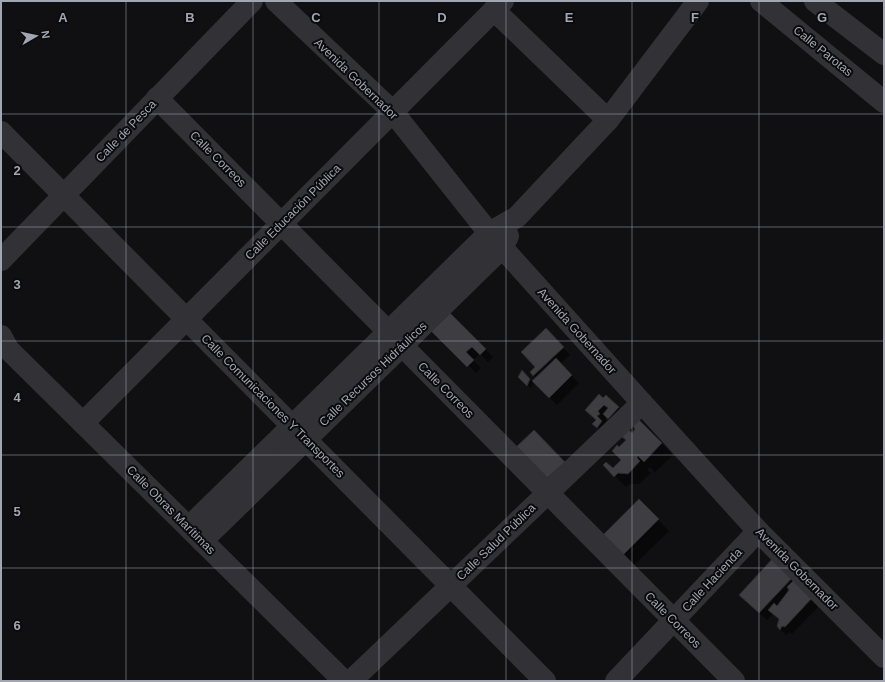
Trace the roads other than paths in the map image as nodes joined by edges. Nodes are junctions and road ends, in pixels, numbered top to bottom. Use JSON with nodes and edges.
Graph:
{"nodes":[{"id":1,"x":252,"y":1,"type":"edge"},
{"id":2,"x":276,"y":1,"type":"edge"},
{"id":3,"x":698,"y":1,"type":"edge"},
{"id":4,"x":761,"y":1,"type":"edge"},
{"id":5,"x":815,"y":1,"type":"edge"},
{"id":6,"x":499,"y":6,"type":"edge"},
{"id":7,"x":884,"y":54,"type":"edge"},
{"id":8,"x":157,"y":98,"type":"junction"},
{"id":9,"x":884,"y":102,"type":"edge"},
{"id":10,"x":393,"y":112,"type":"junction"},
{"id":11,"x":608,"y":120,"type":"junction"},
{"id":12,"x":1,"y":132,"type":"edge"},
{"id":13,"x":64,"y":195,"type":"junction"},
{"id":14,"x":282,"y":224,"type":"junction"},
{"id":15,"x":496,"y":240,"type":"junction"},
{"id":16,"x":1,"y":260,"type":"edge"},
{"id":17,"x":186,"y":319,"type":"junction"},
{"id":18,"x":1,"y":336,"type":"edge"},
{"id":19,"x":395,"y":339,"type":"junction"},
{"id":20,"x":642,"y":403,"type":"junction"},
{"id":21,"x":83,"y":423,"type":"junction"},
{"id":22,"x":299,"y":433,"type":"junction"},
{"id":23,"x":548,"y":493,"type":"junction"},
{"id":24,"x":758,"y":531,"type":"junction"},
{"id":25,"x":196,"y":534,"type":"junction"},
{"id":26,"x":451,"y":586,"type":"junction"},
{"id":27,"x":674,"y":620,"type":"junction"},
{"id":28,"x":884,"y":657,"type":"edge"},
{"id":29,"x":344,"y":681,"type":"edge"},
{"id":30,"x":351,"y":681,"type":"edge"},
{"id":31,"x":545,"y":681,"type":"edge"},
{"id":32,"x":616,"y":681,"type":"edge"},
{"id":33,"x":734,"y":681,"type":"edge"}],
"edges":[{"from":1,"to":8,"type":"street","name":"Calle de Pesca"},
{"from":2,"to":10,"type":"street","name":"Avenida Gobernador"},
{"from":3,"to":11,"type":"street","name":"Calle Recursos Hidráulicos"},
{"from":4,"to":9,"type":"street","name":"Calle Parotas"},
{"from":5,"to":7,"type":"street"},
{"from":6,"to":10,"type":"street","name":"Calle Educación Pública"},
{"from":6,"to":11,"type":"street"},
{"from":8,"to":13,"type":"street","name":"Calle de Pesca"},
{"from":8,"to":14,"type":"street","name":"Calle Correos"},
{"from":10,"to":14,"type":"street","name":"Calle Educación Pública"},
{"from":10,"to":15,"type":"street","name":"Avenida Gobernador"},
{"from":11,"to":15,"type":"street","name":"Calle Recursos Hidráulicos"},
{"from":12,"to":13,"type":"street","name":"Calle Comunicaciones Y Transportes"},
{"from":13,"to":16,"type":"street","name":"Calle de Pesca"},
{"from":13,"to":17,"type":"street","name":"Calle Comunicaciones Y Transportes"},
{"from":14,"to":17,"type":"street","name":"Calle Educación Pública"},
{"from":14,"to":19,"type":"street","name":"Calle Correos"},
{"from":15,"to":19,"type":"street","name":"Calle Recursos Hidráulicos"},
{"from":15,"to":20,"type":"street","name":"Avenida Gobernador"},
{"from":17,"to":21,"type":"street","name":"Calle Educación Pública"},
{"from":17,"to":22,"type":"street","name":"Calle Comunicaciones Y Transportes"},
{"from":18,"to":21,"type":"street","name":"Calle Obras Marítimas"},
{"from":19,"to":22,"type":"street","name":"Calle Recursos Hidráulicos"},
{"from":19,"to":23,"type":"street","name":"Calle Correos"},
{"from":20,"to":23,"type":"street","name":"Calle Salud Pública"},
{"from":20,"to":24,"type":"street","name":"Avenida Gobernador"},
{"from":21,"to":25,"type":"street","name":"Calle Obras Marítimas"},
{"from":22,"to":25,"type":"street","name":"Calle Recursos Hidráulicos"},
{"from":22,"to":26,"type":"street","name":"Calle Comunicaciones Y Transportes"},
{"from":23,"to":26,"type":"street","name":"Calle Salud Pública"},
{"from":23,"to":27,"type":"street","name":"Calle Correos"},
{"from":24,"to":27,"type":"street","name":"Calle Hacienda"},
{"from":24,"to":28,"type":"street","name":"Avenida Gobernador"},
{"from":25,"to":29,"type":"street","name":"Calle Obras Marítimas"},
{"from":26,"to":30,"type":"street","name":"Calle Salud Pública"},
{"from":26,"to":31,"type":"street","name":"Calle Comunicaciones Y Transportes"},
{"from":27,"to":32,"type":"street","name":"Calle Hacienda"},
{"from":27,"to":33,"type":"street","name":"Calle Correos"}]}
